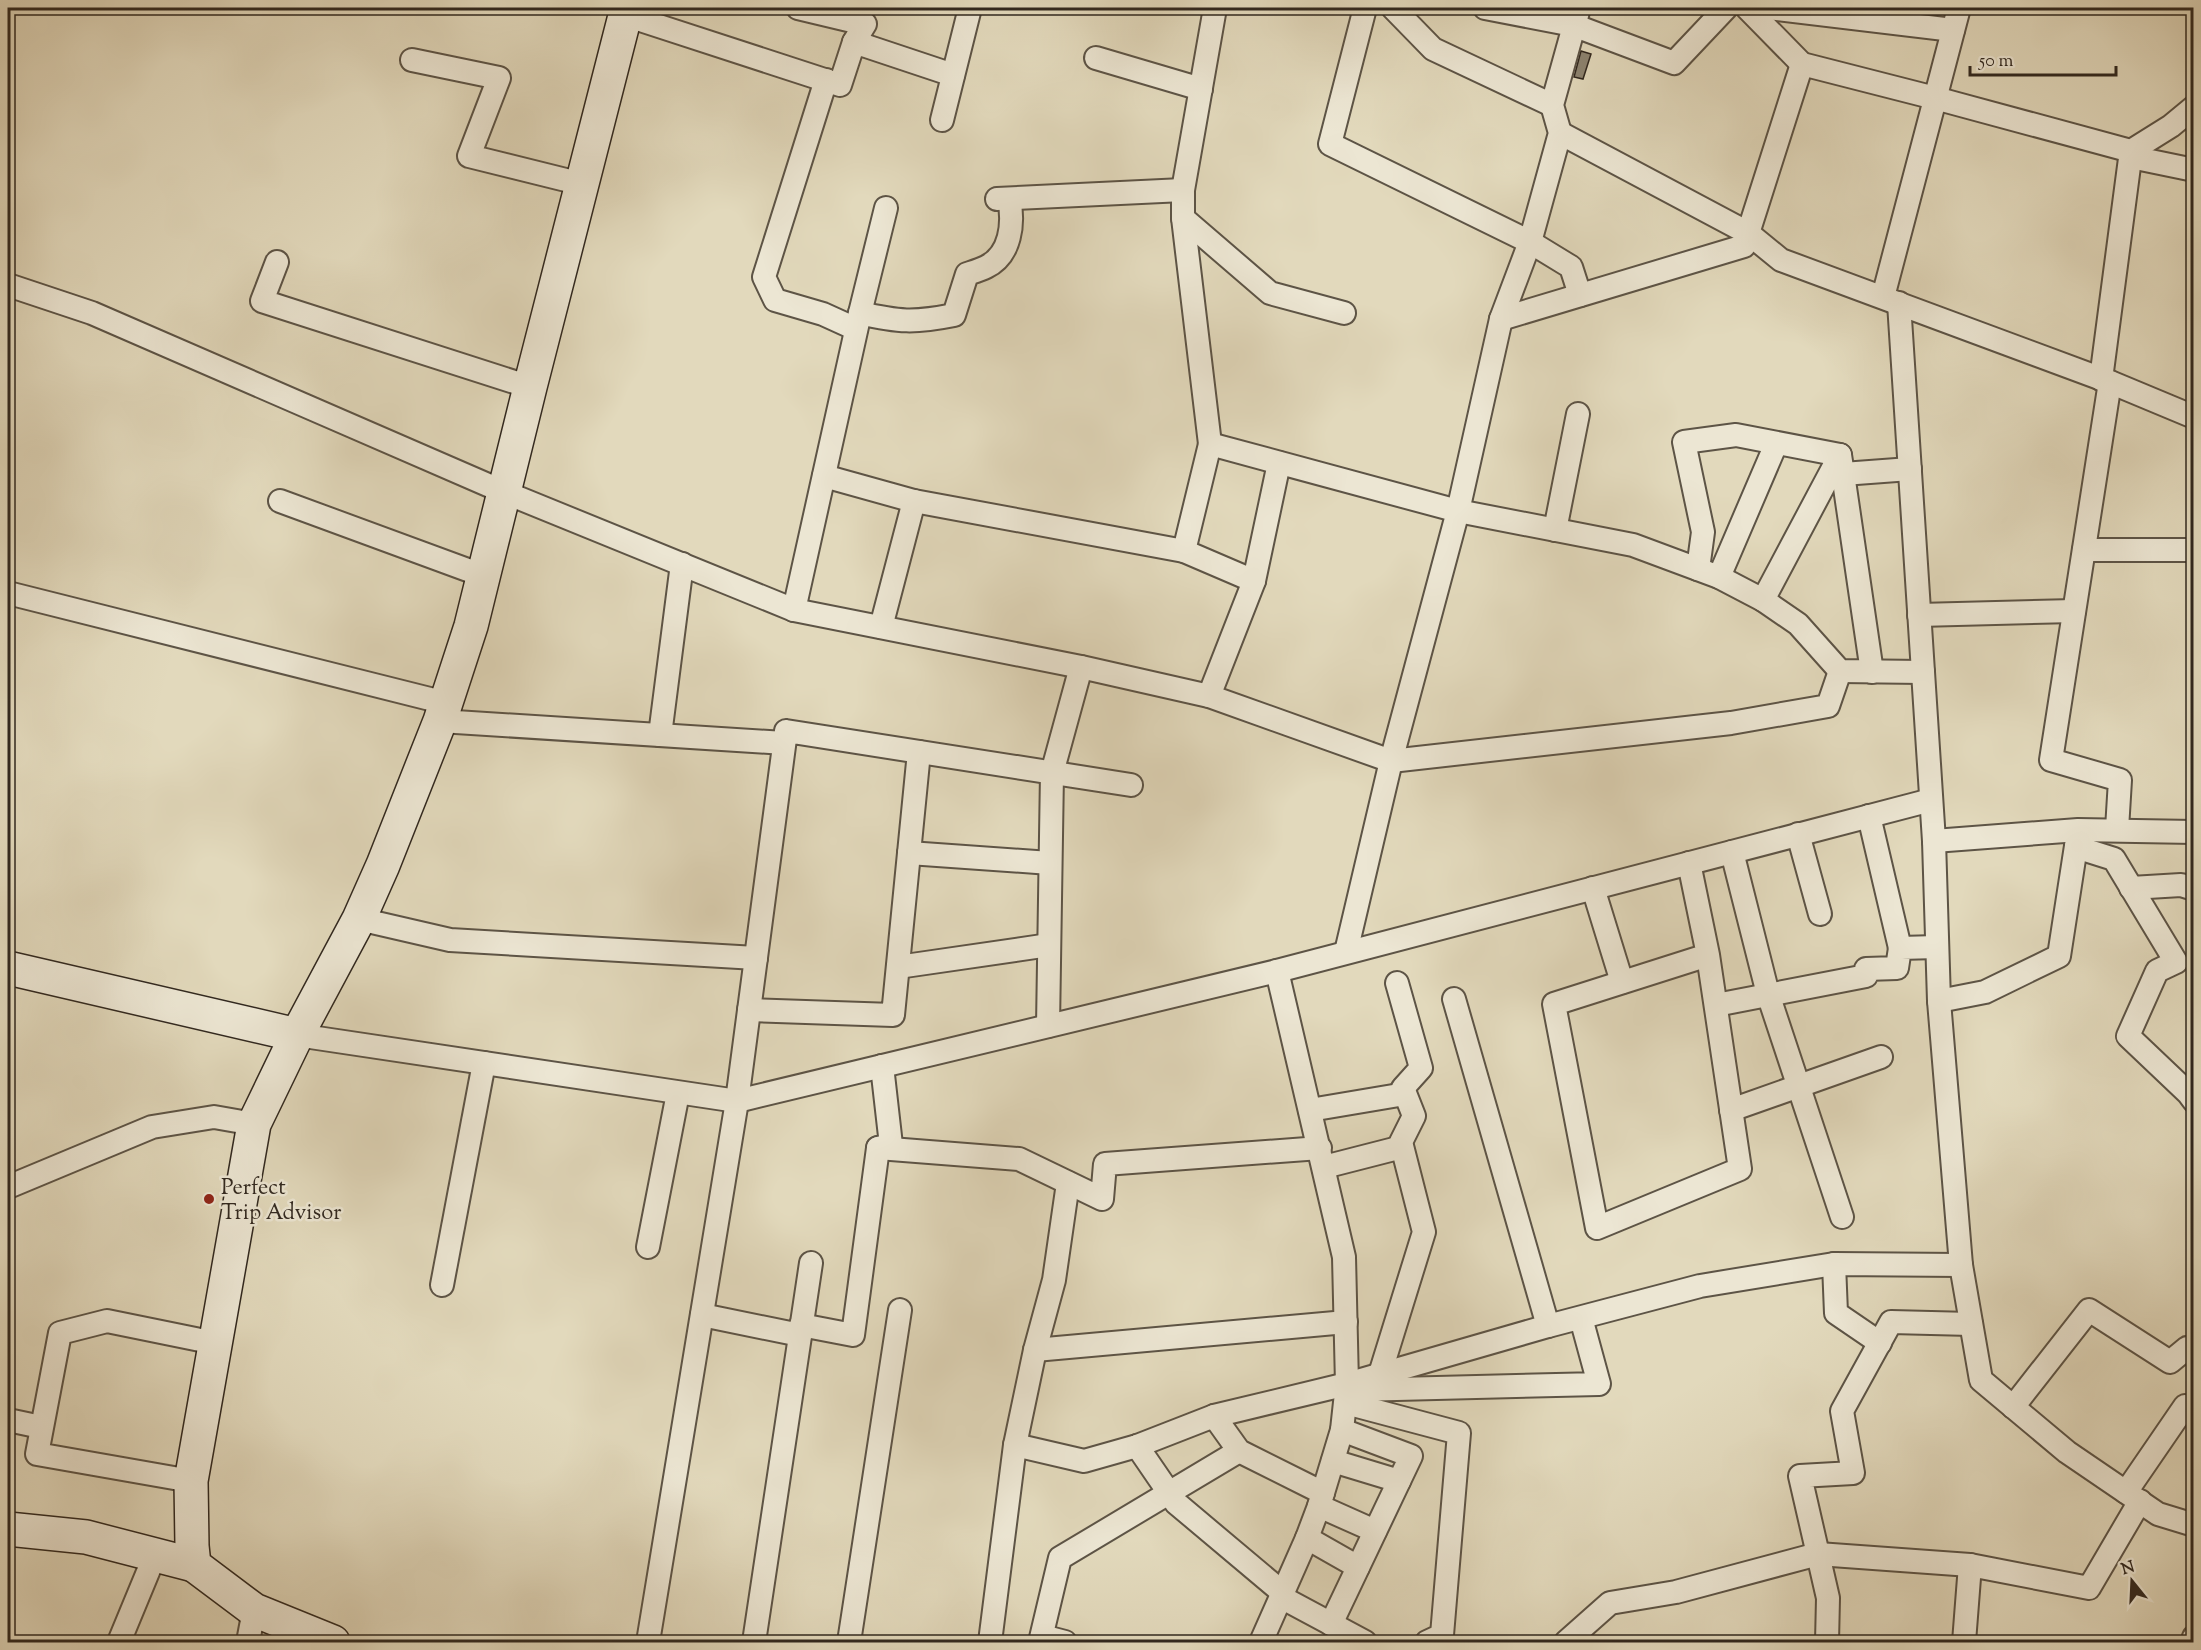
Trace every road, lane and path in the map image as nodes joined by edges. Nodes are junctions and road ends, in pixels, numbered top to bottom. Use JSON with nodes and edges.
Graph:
{"nodes":[{"id":1,"x":798,"y":8,"type":"edge"},
{"id":2,"x":970,"y":8,"type":"edge"},
{"id":3,"x":1215,"y":8,"type":"edge"},
{"id":4,"x":1365,"y":8,"type":"edge"},
{"id":5,"x":1393,"y":8,"type":"edge"},
{"id":6,"x":1485,"y":8,"type":"edge"},
{"id":7,"x":1726,"y":8,"type":"edge"},
{"id":8,"x":1747,"y":8,"type":"edge"},
{"id":9,"x":1768,"y":8,"type":"edge"},
{"id":10,"x":1959,"y":8,"type":"edge"},
{"id":11,"x":626,"y":11,"type":"edge"},
{"id":12,"x":1576,"y":16,"type":"edge"},
{"id":13,"x":1953,"y":30,"type":"junction"},
{"id":14,"x":855,"y":42,"type":"junction"},
{"id":15,"x":1096,"y":58,"type":"dead end"},
{"id":16,"x":412,"y":60,"type":"dead end"},
{"id":17,"x":1802,"y":64,"type":"junction"},
{"id":18,"x":953,"y":75,"type":"junction"},
{"id":19,"x":826,"y":80,"type":"junction"},
{"id":20,"x":1200,"y":89,"type":"junction"},
{"id":21,"x":1935,"y":98,"type":"junction"},
{"id":22,"x":1552,"y":105,"type":"junction"},
{"id":23,"x":2193,"y":107,"type":"edge"},
{"id":24,"x":942,"y":120,"type":"dead end"},
{"id":25,"x":1560,"y":133,"type":"junction"},
{"id":26,"x":2131,"y":154,"type":"junction"},
{"id":27,"x":2193,"y":170,"type":"edge"},
{"id":28,"x":582,"y":184,"type":"junction"},
{"id":29,"x":1183,"y":190,"type":"junction"},
{"id":30,"x":886,"y":208,"type":"dead end"},
{"id":31,"x":1184,"y":218,"type":"junction"},
{"id":32,"x":1748,"y":233,"type":"junction"},
{"id":33,"x":1530,"y":242,"type":"junction"},
{"id":34,"x":277,"y":262,"type":"dead end"},
{"id":35,"x":8,"y":285,"type":"edge"},
{"id":36,"x":1580,"y":295,"type":"junction"},
{"id":37,"x":1891,"y":300,"type":"junction"},
{"id":38,"x":1344,"y":313,"type":"dead end"},
{"id":39,"x":1501,"y":319,"type":"junction"},
{"id":40,"x":858,"y":321,"type":"junction"},
{"id":41,"x":2106,"y":381,"type":"junction"},
{"id":42,"x":530,"y":387,"type":"junction"},
{"id":43,"x":1578,"y":414,"type":"dead end"},
{"id":44,"x":2193,"y":417,"type":"edge"},
{"id":45,"x":1210,"y":444,"type":"junction"},
{"id":46,"x":1776,"y":444,"type":"junction"},
{"id":47,"x":1279,"y":463,"type":"junction"},
{"id":48,"x":1842,"y":465,"type":"junction"},
{"id":49,"x":1910,"y":469,"type":"junction"},
{"id":50,"x":824,"y":476,"type":"junction"},
{"id":51,"x":504,"y":492,"type":"junction"},
{"id":52,"x":279,"y":501,"type":"dead end"},
{"id":53,"x":914,"y":501,"type":"junction"},
{"id":54,"x":1458,"y":511,"type":"junction"},
{"id":55,"x":1555,"y":530,"type":"junction"},
{"id":56,"x":2084,"y":550,"type":"junction"},
{"id":57,"x":2193,"y":550,"type":"edge"},
{"id":58,"x":1184,"y":551,"type":"junction"},
{"id":59,"x":682,"y":564,"type":"junction"},
{"id":60,"x":1709,"y":573,"type":"junction"},
{"id":61,"x":484,"y":576,"type":"junction"},
{"id":62,"x":1254,"y":581,"type":"junction"},
{"id":63,"x":8,"y":593,"type":"edge"},
{"id":64,"x":1763,"y":600,"type":"junction"},
{"id":65,"x":794,"y":610,"type":"junction"},
{"id":66,"x":2074,"y":611,"type":"junction"},
{"id":67,"x":1919,"y":615,"type":"junction"},
{"id":68,"x":881,"y":627,"type":"junction"},
{"id":69,"x":1081,"y":668,"type":"junction"},
{"id":70,"x":1840,"y":671,"type":"junction"},
{"id":71,"x":1872,"y":672,"type":"junction"},
{"id":72,"x":1923,"y":672,"type":"junction"},
{"id":73,"x":1209,"y":696,"type":"junction"},
{"id":74,"x":442,"y":712,"type":"junction"},
{"id":75,"x":660,"y":735,"type":"junction"},
{"id":76,"x":784,"y":743,"type":"junction"},
{"id":77,"x":919,"y":752,"type":"junction"},
{"id":78,"x":1391,"y":761,"type":"junction"},
{"id":79,"x":1052,"y":773,"type":"junction"},
{"id":80,"x":1131,"y":785,"type":"dead end"},
{"id":81,"x":1931,"y":800,"type":"junction"},
{"id":82,"x":1869,"y":816,"type":"junction"},
{"id":83,"x":2117,"y":829,"type":"junction"},
{"id":84,"x":2193,"y":832,"type":"edge"},
{"id":85,"x":1798,"y":834,"type":"junction"},
{"id":86,"x":2077,"y":838,"type":"junction"},
{"id":87,"x":1934,"y":841,"type":"junction"},
{"id":88,"x":1732,"y":852,"type":"junction"},
{"id":89,"x":909,"y":853,"type":"junction"},
{"id":90,"x":1050,"y":863,"type":"junction"},
{"id":91,"x":1689,"y":863,"type":"junction"},
{"id":92,"x":1593,"y":888,"type":"junction"},
{"id":93,"x":2131,"y":888,"type":"junction"},
{"id":94,"x":2193,"y":889,"type":"edge"},
{"id":95,"x":1820,"y":914,"type":"dead end"},
{"id":96,"x":359,"y":919,"type":"junction"},
{"id":97,"x":1049,"y":945,"type":"junction"},
{"id":98,"x":1937,"y":947,"type":"junction"},
{"id":99,"x":1900,"y":948,"type":"junction"},
{"id":100,"x":1346,"y":952,"type":"junction"},
{"id":101,"x":1708,"y":955,"type":"junction"},
{"id":102,"x":756,"y":957,"type":"junction"},
{"id":103,"x":898,"y":967,"type":"junction"},
{"id":104,"x":8,"y":968,"type":"edge"},
{"id":105,"x":1277,"y":971,"type":"junction"},
{"id":106,"x":1622,"y":982,"type":"junction"},
{"id":107,"x":1397,"y":983,"type":"dead end"},
{"id":108,"x":1768,"y":994,"type":"junction"},
{"id":109,"x":1454,"y":999,"type":"dead end"},
{"id":110,"x":1939,"y":1000,"type":"junction"},
{"id":111,"x":1716,"y":1005,"type":"junction"},
{"id":112,"x":749,"y":1010,"type":"junction"},
{"id":113,"x":1048,"y":1026,"type":"junction"},
{"id":114,"x":297,"y":1035,"type":"junction"},
{"id":115,"x":1881,"y":1057,"type":"dead end"},
{"id":116,"x":484,"y":1064,"type":"junction"},
{"id":117,"x":882,"y":1066,"type":"junction"},
{"id":118,"x":1799,"y":1086,"type":"junction"},
{"id":119,"x":678,"y":1093,"type":"junction"},
{"id":120,"x":1405,"y":1094,"type":"junction"},
{"id":121,"x":737,"y":1101,"type":"junction"},
{"id":122,"x":2193,"y":1101,"type":"edge"},
{"id":123,"x":1310,"y":1110,"type":"junction"},
{"id":124,"x":1731,"y":1110,"type":"junction"},
{"id":125,"x":254,"y":1124,"type":"junction"},
{"id":126,"x":878,"y":1148,"type":"junction"},
{"id":127,"x":1402,"y":1148,"type":"junction"},
{"id":128,"x":1322,"y":1158,"type":"junction"},
{"id":129,"x":1068,"y":1183,"type":"junction"},
{"id":130,"x":8,"y":1187,"type":"edge"},
{"id":131,"x":1842,"y":1217,"type":"dead end"},
{"id":132,"x":648,"y":1247,"type":"dead end"},
{"id":133,"x":811,"y":1263,"type":"dead end"},
{"id":134,"x":1834,"y":1264,"type":"junction"},
{"id":135,"x":1961,"y":1265,"type":"junction"},
{"id":136,"x":442,"y":1285,"type":"dead end"},
{"id":137,"x":900,"y":1310,"type":"dead end"},
{"id":138,"x":702,"y":1315,"type":"junction"},
{"id":139,"x":1581,"y":1318,"type":"junction"},
{"id":140,"x":1346,"y":1322,"type":"junction"},
{"id":141,"x":1971,"y":1324,"type":"junction"},
{"id":142,"x":1548,"y":1326,"type":"junction"},
{"id":143,"x":801,"y":1330,"type":"junction"},
{"id":144,"x":215,"y":1343,"type":"junction"},
{"id":145,"x":1880,"y":1344,"type":"junction"},
{"id":146,"x":1035,"y":1350,"type":"junction"},
{"id":147,"x":2193,"y":1351,"type":"edge"},
{"id":148,"x":1380,"y":1374,"type":"junction"},
{"id":149,"x":1346,"y":1392,"type":"junction"},
{"id":150,"x":2013,"y":1407,"type":"junction"},
{"id":151,"x":2193,"y":1410,"type":"edge"},
{"id":152,"x":1214,"y":1416,"type":"junction"},
{"id":153,"x":8,"y":1420,"type":"edge"},
{"id":154,"x":41,"y":1427,"type":"junction"},
{"id":155,"x":1342,"y":1430,"type":"junction"},
{"id":156,"x":1015,"y":1445,"type":"junction"},
{"id":157,"x":1137,"y":1446,"type":"junction"},
{"id":158,"x":1239,"y":1451,"type":"junction"},
{"id":159,"x":1333,"y":1461,"type":"junction"},
{"id":160,"x":191,"y":1481,"type":"junction"},
{"id":161,"x":1399,"y":1481,"type":"junction"},
{"id":162,"x":1169,"y":1493,"type":"junction"},
{"id":163,"x":2133,"y":1496,"type":"junction"},
{"id":164,"x":1321,"y":1499,"type":"junction"},
{"id":165,"x":2193,"y":1525,"type":"edge"},
{"id":166,"x":8,"y":1529,"type":"edge"},
{"id":167,"x":1375,"y":1532,"type":"junction"},
{"id":168,"x":1307,"y":1538,"type":"junction"},
{"id":169,"x":1818,"y":1554,"type":"junction"},
{"id":170,"x":155,"y":1555,"type":"junction"},
{"id":171,"x":1970,"y":1564,"type":"junction"},
{"id":172,"x":194,"y":1565,"type":"junction"},
{"id":173,"x":1358,"y":1567,"type":"junction"},
{"id":174,"x":1282,"y":1595,"type":"junction"},
{"id":175,"x":254,"y":1610,"type":"junction"},
{"id":176,"x":1331,"y":1624,"type":"junction"},
{"id":177,"x":2193,"y":1637,"type":"edge"},
{"id":178,"x":1041,"y":1639,"type":"edge"},
{"id":179,"x":119,"y":1642,"type":"edge"},
{"id":180,"x":248,"y":1642,"type":"edge"},
{"id":181,"x":333,"y":1642,"type":"edge"},
{"id":182,"x":648,"y":1642,"type":"edge"},
{"id":183,"x":754,"y":1642,"type":"edge"},
{"id":184,"x":849,"y":1642,"type":"edge"},
{"id":185,"x":990,"y":1642,"type":"edge"},
{"id":186,"x":1065,"y":1642,"type":"edge"},
{"id":187,"x":1261,"y":1642,"type":"edge"},
{"id":188,"x":1365,"y":1642,"type":"edge"},
{"id":189,"x":1427,"y":1642,"type":"edge"},
{"id":190,"x":1566,"y":1642,"type":"edge"},
{"id":191,"x":1827,"y":1642,"type":"edge"},
{"id":192,"x":1964,"y":1642,"type":"edge"},
{"id":193,"x":2192,"y":1642,"type":"edge"}],
"edges":[{"from":1,"to":14,"type":"street"},
{"from":2,"to":18,"type":"street"},
{"from":3,"to":20,"type":"street"},
{"from":4,"to":33,"type":"street"},
{"from":5,"to":22,"type":"street"},
{"from":6,"to":12,"type":"street"},
{"from":7,"to":12,"type":"street"},
{"from":8,"to":17,"type":"street"},
{"from":9,"to":13,"type":"street"},
{"from":10,"to":13,"type":"street"},
{"from":11,"to":19,"type":"street"},
{"from":11,"to":28,"type":"main road"},
{"from":12,"to":22,"type":"street"},
{"from":13,"to":21,"type":"street"},
{"from":14,"to":18,"type":"street"},
{"from":14,"to":19,"type":"street"},
{"from":15,"to":20,"type":"street"},
{"from":16,"to":28,"type":"street"},
{"from":17,"to":21,"type":"street"},
{"from":17,"to":32,"type":"street"},
{"from":18,"to":24,"type":"street"},
{"from":19,"to":40,"type":"street"},
{"from":20,"to":29,"type":"street"},
{"from":21,"to":26,"type":"street"},
{"from":21,"to":37,"type":"street"},
{"from":22,"to":25,"type":"street"},
{"from":23,"to":26,"type":"street"},
{"from":25,"to":32,"type":"street"},
{"from":25,"to":33,"type":"street"},
{"from":26,"to":27,"type":"street"},
{"from":26,"to":41,"type":"street"},
{"from":28,"to":42,"type":"main road"},
{"from":29,"to":31,"type":"street"},
{"from":29,"to":40,"type":"street"},
{"from":30,"to":40,"type":"street"},
{"from":31,"to":38,"type":"street"},
{"from":31,"to":45,"type":"street"},
{"from":32,"to":36,"type":"street"},
{"from":32,"to":37,"type":"street"},
{"from":33,"to":36,"type":"street"},
{"from":33,"to":39,"type":"street"},
{"from":34,"to":42,"type":"street"},
{"from":35,"to":51,"type":"street"},
{"from":36,"to":39,"type":"street"},
{"from":37,"to":41,"type":"street"},
{"from":37,"to":49,"type":"street"},
{"from":39,"to":54,"type":"street"},
{"from":40,"to":50,"type":"street"},
{"from":41,"to":44,"type":"street"},
{"from":41,"to":56,"type":"street"},
{"from":42,"to":51,"type":"main road"},
{"from":43,"to":55,"type":"street"},
{"from":45,"to":47,"type":"street"},
{"from":45,"to":58,"type":"street"},
{"from":46,"to":48,"type":"street"},
{"from":46,"to":60,"type":"street"},
{"from":46,"to":60,"type":"street"},
{"from":47,"to":54,"type":"street"},
{"from":47,"to":62,"type":"street"},
{"from":48,"to":49,"type":"street"},
{"from":48,"to":64,"type":"street"},
{"from":48,"to":71,"type":"street"},
{"from":49,"to":67,"type":"street"},
{"from":50,"to":53,"type":"street"},
{"from":50,"to":65,"type":"street"},
{"from":51,"to":59,"type":"street"},
{"from":51,"to":61,"type":"main road"},
{"from":52,"to":61,"type":"street"},
{"from":53,"to":58,"type":"street"},
{"from":53,"to":68,"type":"street"},
{"from":54,"to":55,"type":"street"},
{"from":54,"to":78,"type":"street"},
{"from":55,"to":60,"type":"street"},
{"from":56,"to":57,"type":"street"},
{"from":56,"to":66,"type":"street"},
{"from":58,"to":62,"type":"street"},
{"from":59,"to":65,"type":"street"},
{"from":59,"to":75,"type":"street"},
{"from":60,"to":64,"type":"street"},
{"from":61,"to":74,"type":"main road"},
{"from":62,"to":73,"type":"street"},
{"from":63,"to":74,"type":"street"},
{"from":64,"to":70,"type":"street"},
{"from":65,"to":68,"type":"street"},
{"from":66,"to":67,"type":"street"},
{"from":66,"to":83,"type":"street"},
{"from":67,"to":72,"type":"street"},
{"from":68,"to":69,"type":"street"},
{"from":69,"to":73,"type":"street"},
{"from":69,"to":79,"type":"street"},
{"from":70,"to":71,"type":"street"},
{"from":70,"to":78,"type":"street"},
{"from":71,"to":72,"type":"street"},
{"from":72,"to":81,"type":"street"},
{"from":73,"to":78,"type":"street"},
{"from":74,"to":75,"type":"street"},
{"from":74,"to":96,"type":"main road"},
{"from":75,"to":76,"type":"street"},
{"from":76,"to":77,"type":"street"},
{"from":76,"to":102,"type":"street"},
{"from":77,"to":79,"type":"street"},
{"from":77,"to":89,"type":"street"},
{"from":78,"to":100,"type":"street"},
{"from":79,"to":80,"type":"street"},
{"from":79,"to":90,"type":"street"},
{"from":81,"to":82,"type":"street"},
{"from":81,"to":87,"type":"street"},
{"from":82,"to":85,"type":"street"},
{"from":82,"to":99,"type":"street"},
{"from":83,"to":84,"type":"street"},
{"from":83,"to":86,"type":"street"},
{"from":85,"to":88,"type":"street"},
{"from":85,"to":95,"type":"street"},
{"from":86,"to":87,"type":"street"},
{"from":86,"to":93,"type":"street"},
{"from":86,"to":110,"type":"street"},
{"from":87,"to":98,"type":"street"},
{"from":88,"to":91,"type":"street"},
{"from":88,"to":108,"type":"street"},
{"from":89,"to":90,"type":"street"},
{"from":89,"to":103,"type":"street"},
{"from":90,"to":97,"type":"street"},
{"from":91,"to":92,"type":"street"},
{"from":91,"to":101,"type":"street"},
{"from":92,"to":100,"type":"street"},
{"from":92,"to":106,"type":"street"},
{"from":93,"to":94,"type":"street"},
{"from":93,"to":122,"type":"street"},
{"from":96,"to":102,"type":"street"},
{"from":96,"to":114,"type":"main road"},
{"from":97,"to":103,"type":"street"},
{"from":97,"to":113,"type":"street"},
{"from":98,"to":99,"type":"street"},
{"from":98,"to":110,"type":"street"},
{"from":99,"to":108,"type":"street"},
{"from":100,"to":105,"type":"street"},
{"from":101,"to":106,"type":"street"},
{"from":101,"to":111,"type":"street"},
{"from":102,"to":112,"type":"street"},
{"from":103,"to":112,"type":"street"},
{"from":104,"to":114,"type":"main road"},
{"from":105,"to":113,"type":"street"},
{"from":105,"to":123,"type":"street"},
{"from":106,"to":124,"type":"street"},
{"from":107,"to":120,"type":"street"},
{"from":108,"to":111,"type":"street"},
{"from":108,"to":118,"type":"street"},
{"from":109,"to":142,"type":"street"},
{"from":110,"to":135,"type":"street"},
{"from":111,"to":124,"type":"street"},
{"from":112,"to":121,"type":"street"},
{"from":113,"to":117,"type":"street"},
{"from":114,"to":116,"type":"street"},
{"from":114,"to":125,"type":"main road"},
{"from":115,"to":118,"type":"street"},
{"from":116,"to":119,"type":"street"},
{"from":116,"to":136,"type":"street"},
{"from":117,"to":121,"type":"street"},
{"from":117,"to":126,"type":"street"},
{"from":118,"to":124,"type":"street"},
{"from":118,"to":131,"type":"street"},
{"from":119,"to":121,"type":"street"},
{"from":119,"to":132,"type":"street"},
{"from":120,"to":123,"type":"street"},
{"from":120,"to":127,"type":"street"},
{"from":121,"to":138,"type":"street"},
{"from":123,"to":128,"type":"street"},
{"from":125,"to":130,"type":"street"},
{"from":125,"to":144,"type":"main road"},
{"from":126,"to":129,"type":"street"},
{"from":126,"to":143,"type":"street"},
{"from":127,"to":128,"type":"street"},
{"from":127,"to":148,"type":"street"},
{"from":128,"to":129,"type":"street"},
{"from":128,"to":140,"type":"street"},
{"from":129,"to":146,"type":"street"},
{"from":133,"to":143,"type":"street"},
{"from":134,"to":135,"type":"street"},
{"from":134,"to":139,"type":"street"},
{"from":134,"to":145,"type":"street"},
{"from":135,"to":141,"type":"street"},
{"from":137,"to":184,"type":"street"},
{"from":138,"to":143,"type":"street"},
{"from":138,"to":182,"type":"street"},
{"from":139,"to":142,"type":"street"},
{"from":139,"to":149,"type":"street"},
{"from":140,"to":146,"type":"street"},
{"from":140,"to":149,"type":"street"},
{"from":141,"to":145,"type":"street"},
{"from":141,"to":150,"type":"street"},
{"from":142,"to":148,"type":"street"},
{"from":143,"to":183,"type":"street"},
{"from":144,"to":154,"type":"street"},
{"from":144,"to":160,"type":"main road"},
{"from":145,"to":169,"type":"street"},
{"from":146,"to":156,"type":"street"},
{"from":147,"to":150,"type":"street"},
{"from":148,"to":149,"type":"street"},
{"from":149,"to":152,"type":"street"},
{"from":149,"to":155,"type":"street"},
{"from":149,"to":189,"type":"street"},
{"from":150,"to":163,"type":"street"},
{"from":151,"to":163,"type":"street"},
{"from":152,"to":157,"type":"street"},
{"from":152,"to":158,"type":"street"},
{"from":153,"to":154,"type":"street"},
{"from":154,"to":160,"type":"street"},
{"from":155,"to":159,"type":"street"},
{"from":155,"to":161,"type":"street"},
{"from":156,"to":157,"type":"street"},
{"from":156,"to":185,"type":"street"},
{"from":157,"to":162,"type":"street"},
{"from":158,"to":162,"type":"street"},
{"from":158,"to":164,"type":"street"},
{"from":159,"to":161,"type":"street"},
{"from":159,"to":164,"type":"street"},
{"from":160,"to":172,"type":"main road"},
{"from":161,"to":167,"type":"street"},
{"from":162,"to":174,"type":"street"},
{"from":162,"to":178,"type":"street"},
{"from":163,"to":165,"type":"street"},
{"from":163,"to":171,"type":"street"},
{"from":164,"to":167,"type":"street"},
{"from":164,"to":168,"type":"street"},
{"from":166,"to":170,"type":"main road"},
{"from":167,"to":173,"type":"street"},
{"from":168,"to":173,"type":"street"},
{"from":168,"to":174,"type":"street"},
{"from":169,"to":171,"type":"street"},
{"from":169,"to":190,"type":"street"},
{"from":169,"to":191,"type":"street"},
{"from":170,"to":172,"type":"main road"},
{"from":170,"to":179,"type":"street"},
{"from":171,"to":192,"type":"street"},
{"from":172,"to":175,"type":"main road"},
{"from":173,"to":176,"type":"street"},
{"from":174,"to":176,"type":"street"},
{"from":174,"to":187,"type":"street"},
{"from":175,"to":180,"type":"street"},
{"from":175,"to":181,"type":"main road"},
{"from":176,"to":188,"type":"street"},
{"from":177,"to":193,"type":"street"},
{"from":178,"to":186,"type":"street"}]}
